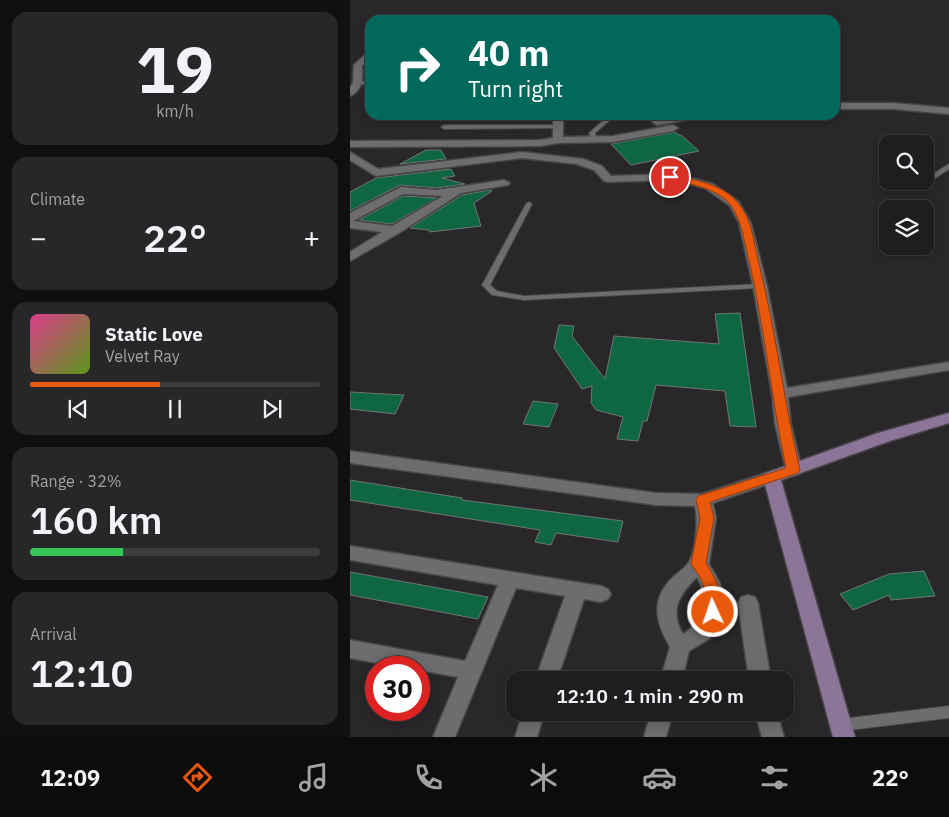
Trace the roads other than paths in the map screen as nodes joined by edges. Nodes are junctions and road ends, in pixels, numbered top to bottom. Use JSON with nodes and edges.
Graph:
{"nodes":[{"id":1,"x":365,"y":62,"type":"edge"},
{"id":2,"x":356,"y":78,"type":"edge"},
{"id":3,"x":350,"y":94,"type":"edge"},
{"id":4,"x":840,"y":106,"type":"edge"},
{"id":5,"x":949,"y":111,"type":"edge"},
{"id":6,"x":558,"y":120,"type":"edge"},
{"id":7,"x":607,"y":120,"type":"dead end"},
{"id":8,"x":671,"y":120,"type":"edge"},
{"id":9,"x":444,"y":127,"type":"dead end"},
{"id":10,"x":558,"y":127,"type":"junction"},
{"id":11,"x":672,"y":128,"type":"dead end"},
{"id":12,"x":594,"y":138,"type":"junction"},
{"id":13,"x":558,"y":140,"type":"junction"},
{"id":14,"x":350,"y":144,"type":"edge"},
{"id":15,"x":350,"y":155,"type":"edge"},
{"id":16,"x":949,"y":166,"type":"edge"},
{"id":17,"x":934,"y":176,"type":"edge"},
{"id":18,"x":504,"y":183,"type":"dead end"},
{"id":19,"x":460,"y":190,"type":"junction"},
{"id":20,"x":529,"y":204,"type":"dead end"},
{"id":21,"x":350,"y":218,"type":"edge"},
{"id":22,"x":350,"y":224,"type":"edge"},
{"id":23,"x":396,"y":230,"type":"junction"},
{"id":24,"x":350,"y":257,"type":"edge"},
{"id":25,"x":760,"y":286,"type":"junction"},
{"id":26,"x":949,"y":366,"type":"edge"},
{"id":27,"x":780,"y":394,"type":"junction"},
{"id":28,"x":949,"y":418,"type":"edge"},
{"id":29,"x":350,"y":457,"type":"edge"},
{"id":30,"x":793,"y":470,"type":"junction"},
{"id":31,"x":772,"y":477,"type":"junction"},
{"id":32,"x":703,"y":500,"type":"junction"},
{"id":33,"x":350,"y":553,"type":"edge"},
{"id":34,"x":699,"y":564,"type":"junction"},
{"id":35,"x":510,"y":579,"type":"junction"},
{"id":36,"x":577,"y":590,"type":"junction"},
{"id":37,"x":600,"y":594,"type":"dead end"},
{"id":38,"x":748,"y":603,"type":"dead end"},
{"id":39,"x":680,"y":646,"type":"junction"},
{"id":40,"x":350,"y":650,"type":"edge"},
{"id":41,"x":472,"y":671,"type":"junction"},
{"id":42,"x":549,"y":671,"type":"edge"},
{"id":43,"x":673,"y":671,"type":"edge"},
{"id":44,"x":759,"y":671,"type":"edge"},
{"id":45,"x":949,"y":712,"type":"edge"},
{"id":46,"x":531,"y":721,"type":"edge"},
{"id":47,"x":659,"y":721,"type":"edge"},
{"id":48,"x":769,"y":721,"type":"edge"},
{"id":49,"x":842,"y":731,"type":"edge"},
{"id":50,"x":444,"y":737,"type":"edge"},
{"id":51,"x":526,"y":737,"type":"edge"},
{"id":52,"x":655,"y":737,"type":"edge"},
{"id":53,"x":773,"y":737,"type":"edge"}],
"edges":[{"from":1,"to":2,"type":"street"},
{"from":2,"to":3,"type":"street"},
{"from":4,"to":5,"type":"street"},
{"from":6,"to":10,"type":"street"},
{"from":7,"to":12,"type":"lane"},
{"from":8,"to":12,"type":"street"},
{"from":9,"to":10,"type":"lane"},
{"from":10,"to":13,"type":"street"},
{"from":11,"to":12,"type":"street"},
{"from":12,"to":13,"type":"street"},
{"from":13,"to":14,"type":"street"},
{"from":15,"to":25,"type":"street"},
{"from":16,"to":17,"type":"lane"},
{"from":18,"to":19,"type":"street"},
{"from":19,"to":21,"type":"street"},
{"from":19,"to":23,"type":"street"},
{"from":20,"to":25,"type":"lane"},
{"from":22,"to":23,"type":"street"},
{"from":23,"to":24,"type":"street"},
{"from":25,"to":27,"type":"street"},
{"from":26,"to":27,"type":"street"},
{"from":27,"to":30,"type":"street"},
{"from":28,"to":30,"type":"street"},
{"from":29,"to":32,"type":"street"},
{"from":30,"to":31,"type":"street"},
{"from":31,"to":32,"type":"street"},
{"from":31,"to":49,"type":"street"},
{"from":32,"to":34,"type":"street"},
{"from":33,"to":35,"type":"street"},
{"from":34,"to":39,"type":"street"},
{"from":34,"to":39,"type":"street"},
{"from":35,"to":36,"type":"street"},
{"from":35,"to":41,"type":"street"},
{"from":36,"to":37,"type":"street"},
{"from":36,"to":42,"type":"street"},
{"from":38,"to":44,"type":"street"},
{"from":39,"to":43,"type":"street"},
{"from":40,"to":41,"type":"street"},
{"from":41,"to":50,"type":"street"},
{"from":45,"to":49,"type":"lane"},
{"from":46,"to":51,"type":"street"},
{"from":47,"to":52,"type":"street"},
{"from":48,"to":53,"type":"street"}]}
